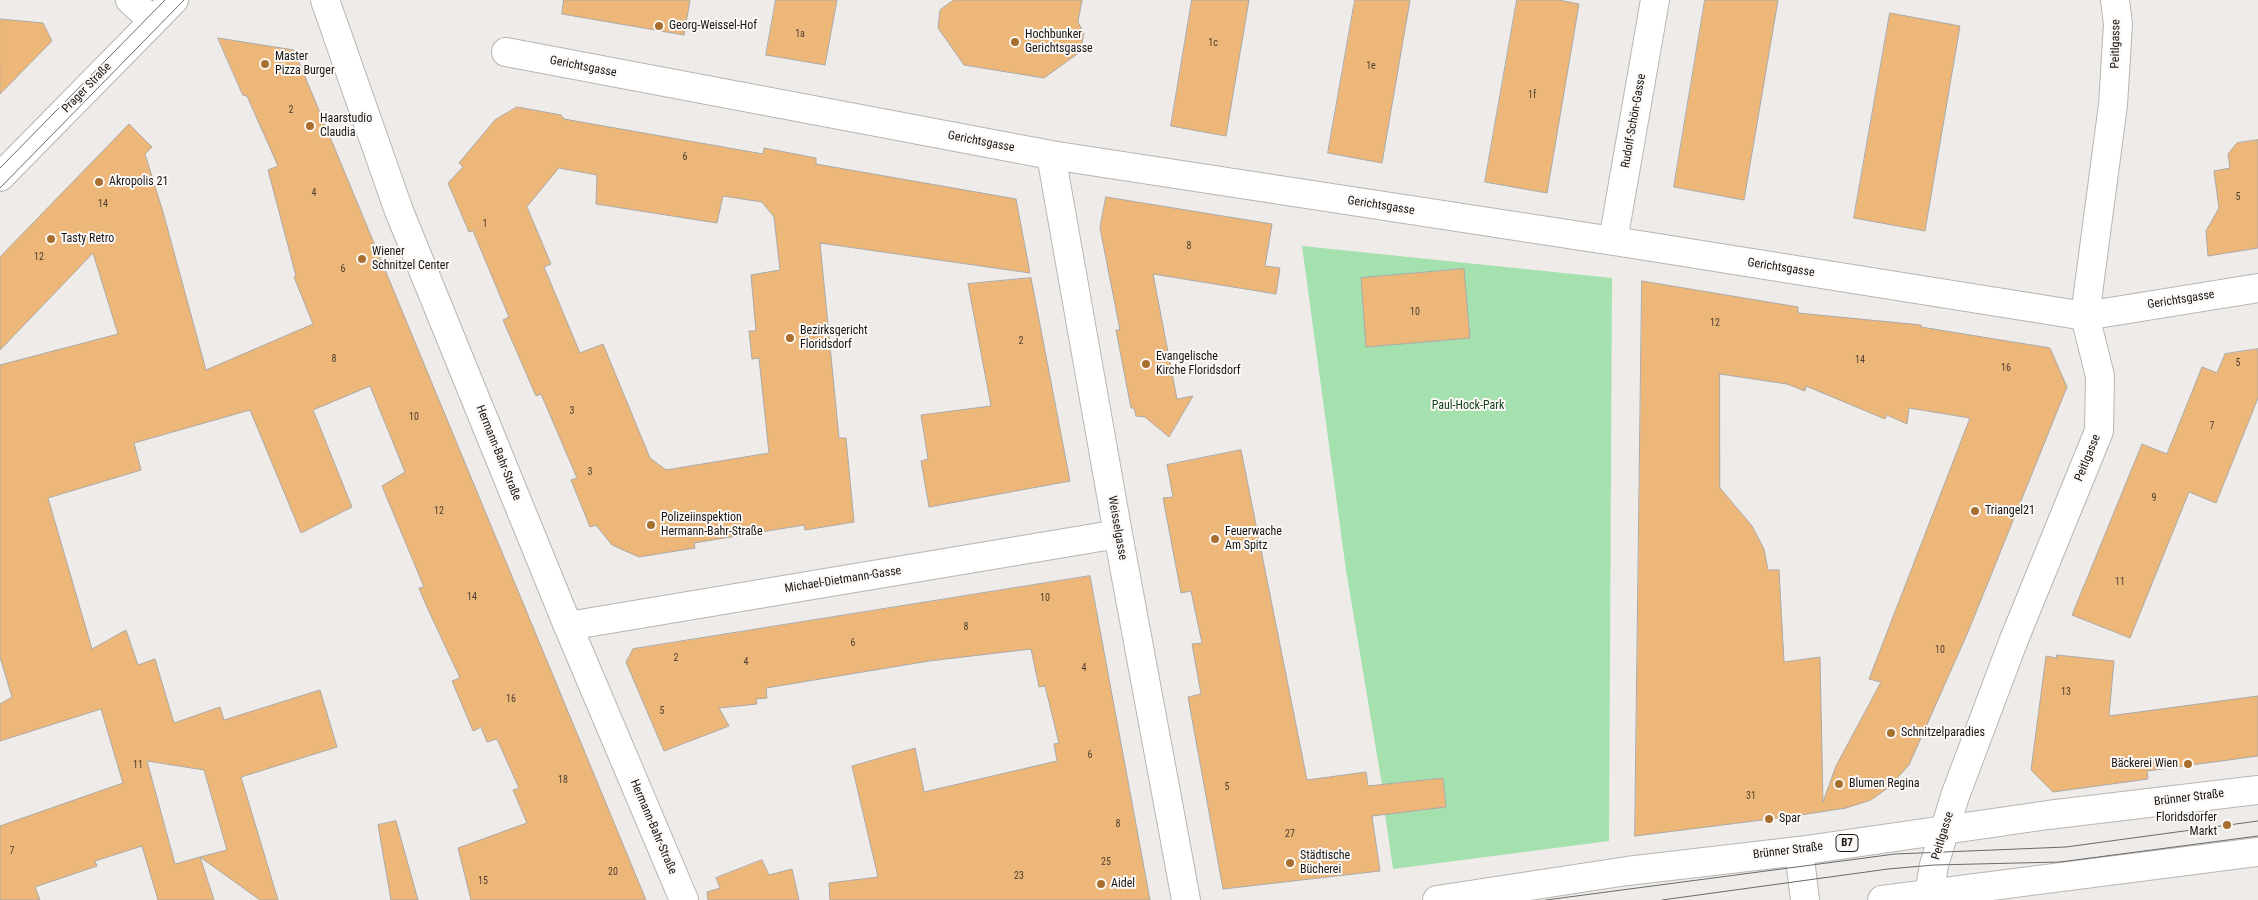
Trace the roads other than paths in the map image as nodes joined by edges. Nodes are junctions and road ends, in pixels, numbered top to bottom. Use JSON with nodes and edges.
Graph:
{"nodes":[{"id":1,"x":130,"y":0,"type":"edge"},
{"id":2,"x":174,"y":0,"type":"edge"},
{"id":3,"x":325,"y":0,"type":"edge"},
{"id":4,"x":1655,"y":0,"type":"edge"},
{"id":5,"x":2114,"y":0,"type":"edge"},
{"id":6,"x":153,"y":21,"type":"junction"},
{"id":7,"x":506,"y":52,"type":"dead end"},
{"id":8,"x":1050,"y":155,"type":"junction"},
{"id":9,"x":0,"y":177,"type":"edge"},
{"id":10,"x":1613,"y":241,"type":"junction"},
{"id":11,"x":2258,"y":288,"type":"edge"},
{"id":12,"x":2085,"y":316,"type":"junction"},
{"id":13,"x":1118,"y":534,"type":"junction"},
{"id":14,"x":568,"y":626,"type":"junction"},
{"id":15,"x":2258,"y":790,"type":"edge"},
{"id":16,"x":1945,"y":830,"type":"junction"},
{"id":17,"x":1799,"y":851,"type":"junction"},
{"id":18,"x":2258,"y":852,"type":"edge"},
{"id":19,"x":1929,"y":894,"type":"junction"},
{"id":20,"x":684,"y":900,"type":"edge"},
{"id":21,"x":1186,"y":900,"type":"edge"},
{"id":22,"x":1437,"y":900,"type":"edge"},
{"id":23,"x":1805,"y":900,"type":"edge"},
{"id":24,"x":1882,"y":900,"type":"edge"}],
"edges":[{"from":1,"to":6,"type":"street"},
{"from":2,"to":6,"type":"street","name":"Prager Straße"},
{"from":3,"to":14,"type":"street","name":"Hermann-Bahr-Straße"},
{"from":4,"to":10,"type":"street","name":"Rudolf-Schön-Gasse"},
{"from":5,"to":12,"type":"street","name":"Peitlgasse"},
{"from":6,"to":9,"type":"street","name":"Prager Straße"},
{"from":7,"to":8,"type":"street","name":"Gerichtsgasse"},
{"from":8,"to":10,"type":"street","name":"Gerichtsgasse"},
{"from":8,"to":13,"type":"street","name":"Weisselgasse"},
{"from":10,"to":12,"type":"street","name":"Gerichtsgasse"},
{"from":11,"to":12,"type":"street","name":"Gerichtsgasse"},
{"from":12,"to":16,"type":"street","name":"Peitlgasse"},
{"from":13,"to":14,"type":"street","name":"Michael-Dietmann-Gasse"},
{"from":13,"to":21,"type":"street","name":"Weisselgasse"},
{"from":14,"to":20,"type":"street","name":"Hermann-Bahr-Straße"},
{"from":15,"to":16,"type":"street","name":"Brünner Straße","number":"B7"},
{"from":16,"to":17,"type":"street","name":"Brünner Straße","number":"B7"},
{"from":16,"to":19,"type":"street","name":"Peitlgasse"},
{"from":17,"to":22,"type":"street","name":"Brünner Straße","number":"B7"},
{"from":17,"to":23,"type":"street"},
{"from":18,"to":19,"type":"street"},
{"from":19,"to":24,"type":"street"}]}
